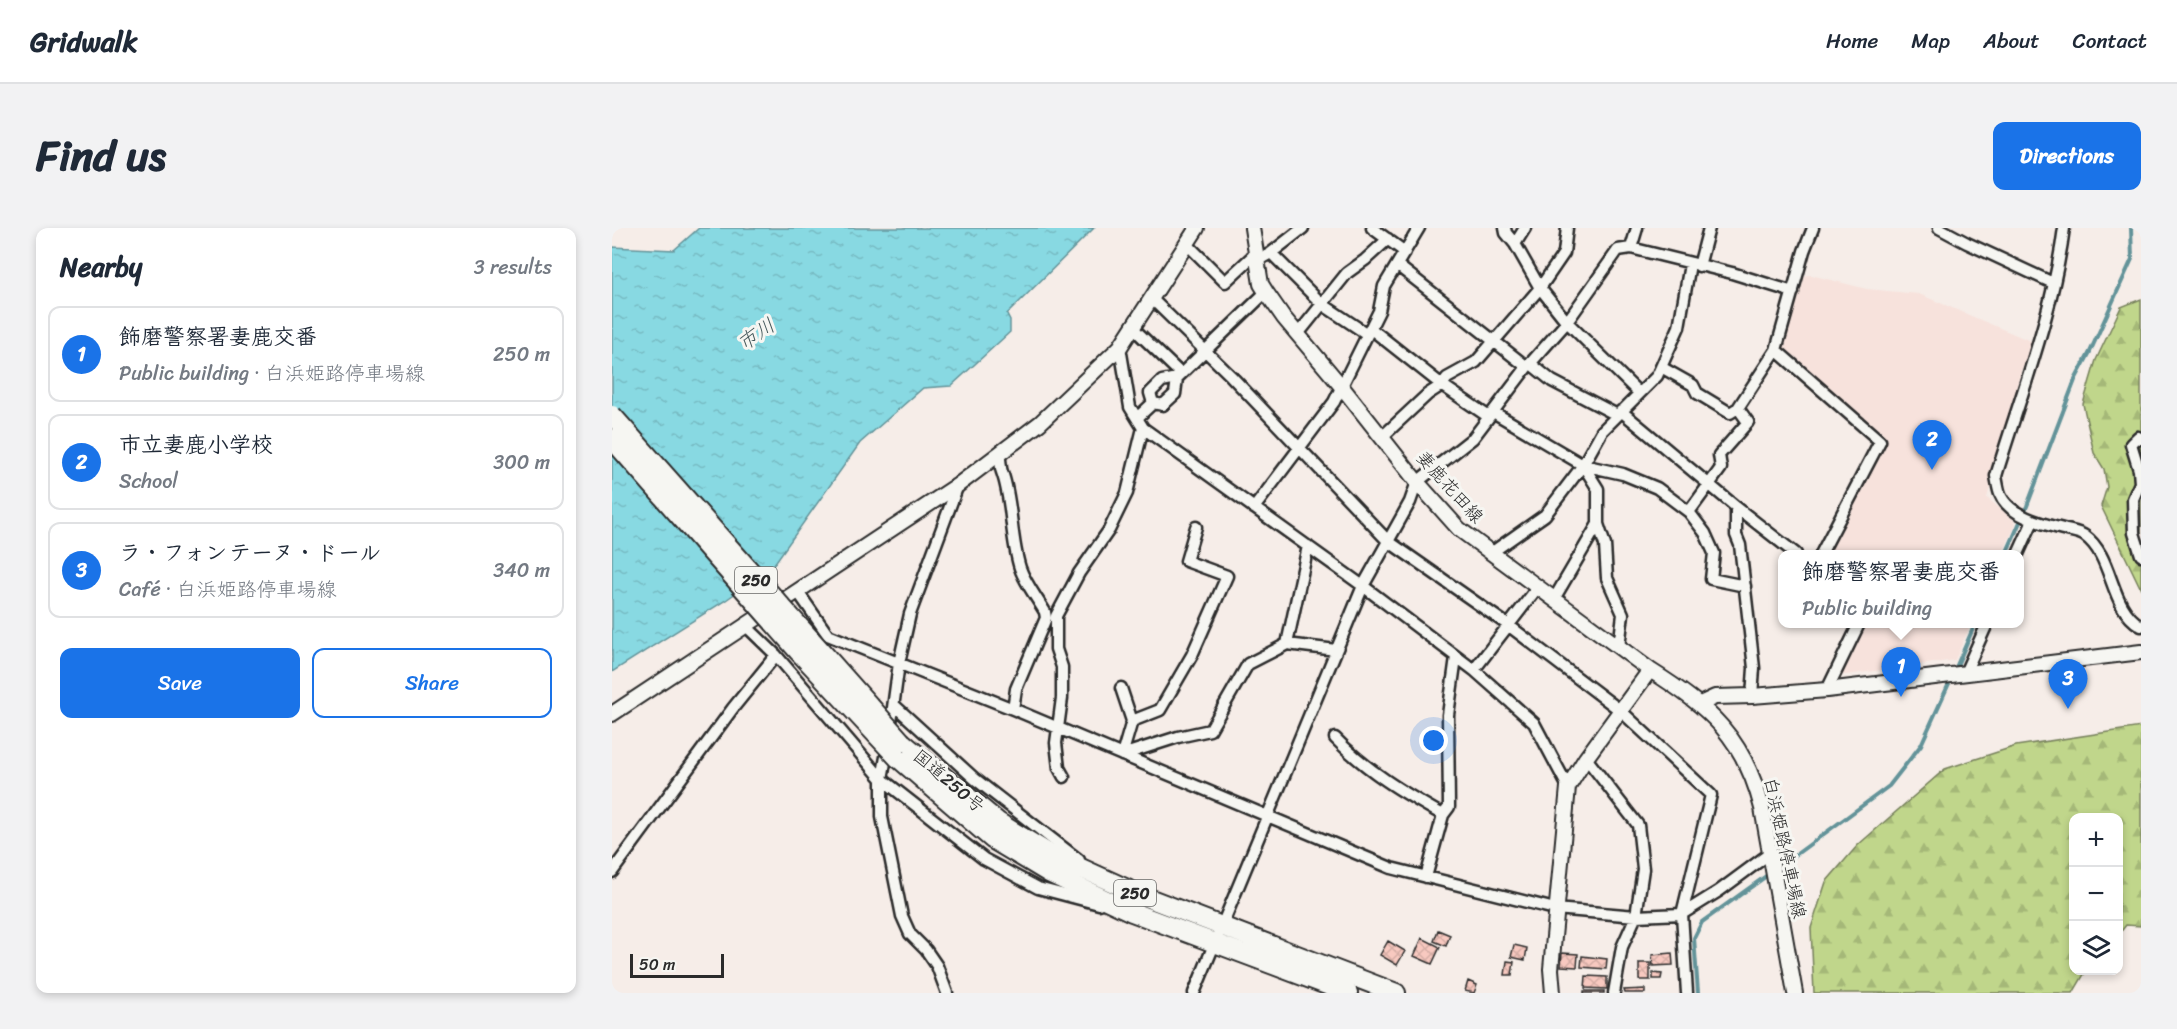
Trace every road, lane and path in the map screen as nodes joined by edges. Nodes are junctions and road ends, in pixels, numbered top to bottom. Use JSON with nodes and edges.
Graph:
{"nodes":[{"id":1,"x":1197,"y":228,"type":"edge"},
{"id":2,"x":1252,"y":228,"type":"edge"},
{"id":3,"x":1303,"y":228,"type":"edge"},
{"id":4,"x":1372,"y":228,"type":"edge"},
{"id":5,"x":1419,"y":228,"type":"edge"},
{"id":6,"x":1505,"y":228,"type":"edge"},
{"id":7,"x":1525,"y":228,"type":"edge"},
{"id":8,"x":1567,"y":228,"type":"edge"},
{"id":9,"x":1637,"y":228,"type":"edge"},
{"id":10,"x":1708,"y":228,"type":"edge"},
{"id":11,"x":1813,"y":228,"type":"edge"},
{"id":12,"x":1939,"y":228,"type":"edge"},
{"id":13,"x":2064,"y":228,"type":"edge"},
{"id":14,"x":1388,"y":239,"type":"junction"},
{"id":15,"x":1187,"y":244,"type":"junction"},
{"id":16,"x":1515,"y":244,"type":"junction"},
{"id":17,"x":1631,"y":248,"type":"junction"},
{"id":18,"x":1405,"y":252,"type":"junction"},
{"id":19,"x":1271,"y":253,"type":"junction"},
{"id":20,"x":1256,"y":257,"type":"junction"},
{"id":21,"x":1397,"y":265,"type":"junction"},
{"id":22,"x":1695,"y":265,"type":"junction"},
{"id":23,"x":2053,"y":283,"type":"junction"},
{"id":24,"x":1540,"y":288,"type":"junction"},
{"id":25,"x":1266,"y":292,"type":"junction"},
{"id":26,"x":1793,"y":292,"type":"junction"},
{"id":27,"x":1152,"y":299,"type":"junction"},
{"id":28,"x":1322,"y":304,"type":"junction"},
{"id":29,"x":1567,"y":322,"type":"junction"},
{"id":30,"x":1133,"y":328,"type":"junction"},
{"id":31,"x":1369,"y":331,"type":"junction"},
{"id":32,"x":1298,"y":334,"type":"junction"},
{"id":33,"x":1492,"y":340,"type":"junction"},
{"id":34,"x":1120,"y":347,"type":"junction"},
{"id":35,"x":1776,"y":350,"type":"junction"},
{"id":36,"x":1206,"y":351,"type":"junction"},
{"id":37,"x":1529,"y":366,"type":"junction"},
{"id":38,"x":1661,"y":367,"type":"junction"},
{"id":39,"x":1179,"y":376,"type":"junction"},
{"id":40,"x":1442,"y":385,"type":"junction"},
{"id":41,"x":1342,"y":387,"type":"junction"},
{"id":42,"x":1639,"y":393,"type":"junction"},
{"id":43,"x":1153,"y":403,"type":"junction"},
{"id":44,"x":1738,"y":408,"type":"junction"},
{"id":45,"x":1619,"y":413,"type":"junction"},
{"id":46,"x":1491,"y":414,"type":"junction"},
{"id":47,"x":612,"y":416,"type":"edge"},
{"id":48,"x":1138,"y":417,"type":"junction"},
{"id":49,"x":1143,"y":428,"type":"junction"},
{"id":50,"x":1382,"y":437,"type":"junction"},
{"id":51,"x":612,"y":439,"type":"edge"},
{"id":52,"x":2141,"y":439,"type":"edge"},
{"id":53,"x":1299,"y":448,"type":"junction"},
{"id":54,"x":999,"y":454,"type":"junction"},
{"id":55,"x":1583,"y":465,"type":"junction"},
{"id":56,"x":1417,"y":482,"type":"junction"},
{"id":57,"x":1709,"y":484,"type":"junction"},
{"id":58,"x":958,"y":485,"type":"junction"},
{"id":59,"x":1736,"y":507,"type":"junction"},
{"id":60,"x":1254,"y":508,"type":"junction"},
{"id":61,"x":1689,"y":512,"type":"junction"},
{"id":62,"x":2033,"y":521,"type":"junction"},
{"id":63,"x":1598,"y":524,"type":"junction"},
{"id":64,"x":1196,"y":527,"type":"dead end"},
{"id":65,"x":1388,"y":541,"type":"junction"},
{"id":66,"x":1308,"y":546,"type":"junction"},
{"id":67,"x":1791,"y":550,"type":"edge"},
{"id":68,"x":1824,"y":550,"type":"edge"},
{"id":69,"x":2020,"y":550,"type":"edge"},
{"id":70,"x":1491,"y":553,"type":"junction"},
{"id":71,"x":2141,"y":555,"type":"edge"},
{"id":72,"x":1363,"y":586,"type":"junction"},
{"id":73,"x":1745,"y":586,"type":"junction"},
{"id":74,"x":1538,"y":587,"type":"junction"},
{"id":75,"x":798,"y":592,"type":"junction"},
{"id":76,"x":1554,"y":598,"type":"junction"},
{"id":77,"x":1508,"y":625,"type":"junction"},
{"id":78,"x":746,"y":626,"type":"junction"},
{"id":79,"x":2141,"y":626,"type":"edge"},
{"id":80,"x":1857,"y":628,"type":"edge"},
{"id":81,"x":1985,"y":628,"type":"edge"},
{"id":82,"x":1287,"y":644,"type":"junction"},
{"id":83,"x":1619,"y":646,"type":"junction"},
{"id":84,"x":1336,"y":650,"type":"junction"},
{"id":85,"x":2141,"y":652,"type":"edge"},
{"id":86,"x":776,"y":655,"type":"junction"},
{"id":87,"x":1456,"y":657,"type":"junction"},
{"id":88,"x":899,"y":663,"type":"junction"},
{"id":89,"x":1474,"y":670,"type":"junction"},
{"id":90,"x":1650,"y":670,"type":"junction"},
{"id":91,"x":1965,"y":674,"type":"junction"},
{"id":92,"x":1121,"y":688,"type":"dead end"},
{"id":93,"x":1827,"y":690,"type":"junction"},
{"id":94,"x":1752,"y":696,"type":"junction"},
{"id":95,"x":1700,"y":704,"type":"junction"},
{"id":96,"x":894,"y":705,"type":"junction"},
{"id":97,"x":1013,"y":709,"type":"junction"},
{"id":98,"x":1621,"y":711,"type":"junction"},
{"id":99,"x":612,"y":714,"type":"edge"},
{"id":100,"x":1132,"y":721,"type":"junction"},
{"id":101,"x":1058,"y":728,"type":"junction"},
{"id":102,"x":1335,"y":738,"type":"dead end"},
{"id":103,"x":900,"y":750,"type":"junction"},
{"id":104,"x":1122,"y":755,"type":"junction"},
{"id":105,"x":1586,"y":758,"type":"junction"},
{"id":106,"x":1064,"y":777,"type":"dead end"},
{"id":107,"x":882,"y":779,"type":"junction"},
{"id":108,"x":1568,"y":787,"type":"junction"},
{"id":109,"x":1268,"y":815,"type":"junction"},
{"id":110,"x":1443,"y":815,"type":"junction"},
{"id":111,"x":1770,"y":859,"type":"junction"},
{"id":112,"x":612,"y":872,"type":"edge"},
{"id":113,"x":1101,"y":877,"type":"junction"},
{"id":114,"x":1426,"y":877,"type":"junction"},
{"id":115,"x":1555,"y":909,"type":"junction"},
{"id":116,"x":1132,"y":912,"type":"junction"},
{"id":117,"x":1682,"y":914,"type":"junction"},
{"id":118,"x":1636,"y":916,"type":"junction"},
{"id":119,"x":1219,"y":934,"type":"junction"},
{"id":120,"x":947,"y":993,"type":"edge"},
{"id":121,"x":1194,"y":993,"type":"edge"},
{"id":122,"x":1348,"y":993,"type":"edge"},
{"id":123,"x":1396,"y":993,"type":"edge"},
{"id":124,"x":1553,"y":993,"type":"edge"},
{"id":125,"x":1614,"y":993,"type":"edge"},
{"id":126,"x":1687,"y":993,"type":"edge"},
{"id":127,"x":1795,"y":993,"type":"edge"}],
"edges":[{"from":1,"to":15,"type":"main road"},
{"from":2,"to":20,"type":"main road","name":"妻鹿花田線"},
{"from":3,"to":19,"type":"street"},
{"from":4,"to":14,"type":"street"},
{"from":5,"to":18,"type":"street"},
{"from":6,"to":16,"type":"street"},
{"from":7,"to":16,"type":"street"},
{"from":8,"to":24,"type":"street"},
{"from":9,"to":17,"type":"street"},
{"from":10,"to":22,"type":"street"},
{"from":11,"to":26,"type":"street"},
{"from":12,"to":23,"type":"street"},
{"from":13,"to":23,"type":"street"},
{"from":14,"to":18,"type":"street"},
{"from":14,"to":28,"type":"street"},
{"from":15,"to":20,"type":"street"},
{"from":15,"to":27,"type":"main road"},
{"from":16,"to":24,"type":"street"},
{"from":17,"to":22,"type":"street"},
{"from":17,"to":29,"type":"street"},
{"from":18,"to":21,"type":"street"},
{"from":19,"to":20,"type":"street"},
{"from":19,"to":28,"type":"street"},
{"from":20,"to":25,"type":"main road","name":"妻鹿花田線"},
{"from":21,"to":31,"type":"street"},
{"from":21,"to":33,"type":"street"},
{"from":22,"to":26,"type":"street"},
{"from":22,"to":38,"type":"street"},
{"from":23,"to":62,"type":"street"},
{"from":24,"to":29,"type":"street"},
{"from":24,"to":33,"type":"street"},
{"from":25,"to":32,"type":"main road","name":"妻鹿花田線"},
{"from":25,"to":36,"type":"street"},
{"from":26,"to":35,"type":"street"},
{"from":27,"to":30,"type":"main road"},
{"from":27,"to":36,"type":"street"},
{"from":28,"to":31,"type":"street"},
{"from":28,"to":32,"type":"street"},
{"from":29,"to":37,"type":"street"},
{"from":29,"to":42,"type":"street"},
{"from":30,"to":34,"type":"main road"},
{"from":30,"to":39,"type":"street"},
{"from":31,"to":40,"type":"street"},
{"from":31,"to":41,"type":"street"},
{"from":32,"to":41,"type":"main road","name":"妻鹿花田線"},
{"from":33,"to":37,"type":"street"},
{"from":33,"to":40,"type":"street"},
{"from":34,"to":48,"type":"street"},
{"from":34,"to":54,"type":"main road"},
{"from":35,"to":44,"type":"street"},
{"from":35,"to":68,"type":"street"},
{"from":36,"to":39,"type":"street"},
{"from":36,"to":53,"type":"street"},
{"from":37,"to":45,"type":"street"},
{"from":37,"to":46,"type":"street"},
{"from":38,"to":42,"type":"street"},
{"from":38,"to":44,"type":"street"},
{"from":39,"to":43,"type":"street"},
{"from":39,"to":43,"type":"street"},
{"from":40,"to":46,"type":"street"},
{"from":40,"to":50,"type":"street"},
{"from":41,"to":50,"type":"main road","name":"妻鹿花田線"},
{"from":41,"to":53,"type":"street"},
{"from":42,"to":45,"type":"street"},
{"from":43,"to":48,"type":"street"},
{"from":44,"to":57,"type":"street"},
{"from":45,"to":55,"type":"street"},
{"from":45,"to":57,"type":"street"},
{"from":46,"to":55,"type":"street"},
{"from":46,"to":56,"type":"street"},
{"from":47,"to":103,"type":"highway","name":"国道250号","number":"250","bridge":true},
{"from":48,"to":49,"type":"street"},
{"from":49,"to":60,"type":"street"},
{"from":49,"to":101,"type":"street"},
{"from":50,"to":56,"type":"main road","name":"妻鹿花田線"},
{"from":51,"to":103,"type":"highway","name":"国道250号","number":"250","bridge":true},
{"from":52,"to":71,"type":"street"},
{"from":53,"to":60,"type":"street"},
{"from":53,"to":65,"type":"street"},
{"from":54,"to":58,"type":"main road"},
{"from":54,"to":97,"type":"street"},
{"from":55,"to":61,"type":"street"},
{"from":55,"to":63,"type":"street"},
{"from":55,"to":70,"type":"street"},
{"from":56,"to":65,"type":"street"},
{"from":56,"to":70,"type":"main road","name":"妻鹿花田線"},
{"from":57,"to":59,"type":"street"},
{"from":57,"to":61,"type":"street"},
{"from":58,"to":75,"type":"main road"},
{"from":58,"to":88,"type":"street"},
{"from":59,"to":67,"type":"street"},
{"from":59,"to":73,"type":"street"},
{"from":60,"to":66,"type":"street"},
{"from":61,"to":73,"type":"street"},
{"from":62,"to":69,"type":"street"},
{"from":62,"to":79,"type":"street"},
{"from":63,"to":76,"type":"street"},
{"from":63,"to":83,"type":"street"},
{"from":64,"to":100,"type":"street"},
{"from":65,"to":72,"type":"street"},
{"from":65,"to":77,"type":"street"},
{"from":66,"to":72,"type":"street"},
{"from":66,"to":82,"type":"street"},
{"from":70,"to":74,"type":"main road","name":"妻鹿花田線"},
{"from":72,"to":84,"type":"street"},
{"from":72,"to":87,"type":"street"},
{"from":73,"to":94,"type":"street"},
{"from":74,"to":76,"type":"main road","name":"妻鹿花田線"},
{"from":74,"to":77,"type":"street"},
{"from":75,"to":78,"type":"main road"},
{"from":75,"to":88,"type":"street"},
{"from":76,"to":83,"type":"main road","name":"妻鹿花田線"},
{"from":77,"to":89,"type":"street"},
{"from":77,"to":98,"type":"street"},
{"from":78,"to":86,"type":"street"},
{"from":78,"to":99,"type":"main road"},
{"from":80,"to":93,"type":"street"},
{"from":81,"to":91,"type":"street"},
{"from":82,"to":84,"type":"street"},
{"from":82,"to":104,"type":"street"},
{"from":83,"to":90,"type":"main road","name":"妻鹿花田線"},
{"from":84,"to":109,"type":"street"},
{"from":85,"to":91,"type":"main road"},
{"from":86,"to":107,"type":"street"},
{"from":86,"to":112,"type":"street"},
{"from":87,"to":89,"type":"street"},
{"from":87,"to":110,"type":"street"},
{"from":88,"to":96,"type":"street"},
{"from":88,"to":97,"type":"street"},
{"from":89,"to":108,"type":"street"},
{"from":90,"to":95,"type":"main road","name":"妻鹿花田線"},
{"from":90,"to":98,"type":"main road"},
{"from":91,"to":93,"type":"main road"},
{"from":92,"to":100,"type":"street"},
{"from":93,"to":94,"type":"main road"},
{"from":94,"to":95,"type":"main road"},
{"from":95,"to":111,"type":"main road","name":"白浜姫路停車場線"},
{"from":96,"to":107,"type":"street"},
{"from":96,"to":113,"type":"street"},
{"from":97,"to":101,"type":"street"},
{"from":98,"to":105,"type":"main road"},
{"from":98,"to":117,"type":"street"},
{"from":100,"to":104,"type":"street"},
{"from":101,"to":104,"type":"street"},
{"from":101,"to":106,"type":"street"},
{"from":102,"to":110,"type":"street"},
{"from":103,"to":113,"type":"highway","name":"国道250号","number":"250"},
{"from":103,"to":116,"type":"highway","name":"国道250号","number":"250"},
{"from":104,"to":109,"type":"street"},
{"from":105,"to":108,"type":"main road"},
{"from":105,"to":118,"type":"street"},
{"from":107,"to":116,"type":"street"},
{"from":107,"to":120,"type":"street"},
{"from":108,"to":115,"type":"main road"},
{"from":109,"to":114,"type":"street"},
{"from":109,"to":119,"type":"street"},
{"from":110,"to":114,"type":"street"},
{"from":111,"to":117,"type":"street"},
{"from":111,"to":127,"type":"main road","name":"白浜姫路停車場線"},
{"from":113,"to":119,"type":"highway","name":"国道250号","number":"250"},
{"from":114,"to":115,"type":"street"},
{"from":115,"to":118,"type":"street"},
{"from":115,"to":124,"type":"main road"},
{"from":116,"to":119,"type":"highway","name":"国道250号","number":"250"},
{"from":117,"to":118,"type":"street"},
{"from":117,"to":126,"type":"street"},
{"from":118,"to":125,"type":"street"},
{"from":119,"to":121,"type":"street"},
{"from":119,"to":122,"type":"highway","name":"国道250号","number":"250"},
{"from":119,"to":123,"type":"highway","name":"国道250号","number":"250"}]}
